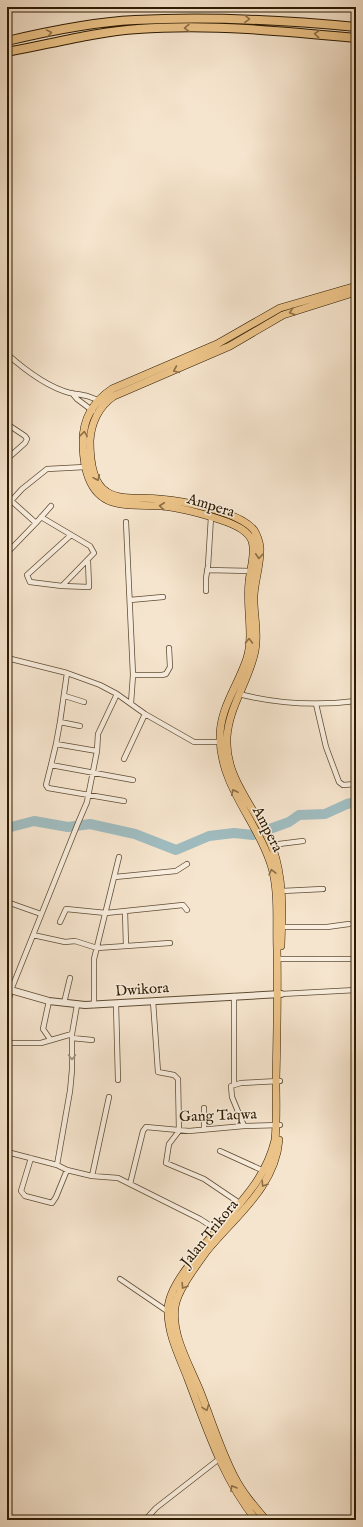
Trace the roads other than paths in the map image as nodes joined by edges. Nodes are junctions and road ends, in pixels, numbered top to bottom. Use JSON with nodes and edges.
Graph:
{"nodes":[{"id":1,"x":356,"y":27,"type":"edge"},
{"id":2,"x":356,"y":38,"type":"edge"},
{"id":3,"x":7,"y":41,"type":"edge"},
{"id":4,"x":7,"y":52,"type":"edge"},
{"id":5,"x":356,"y":286,"type":"edge"},
{"id":6,"x":356,"y":292,"type":"edge"},
{"id":7,"x":7,"y":354,"type":"edge"},
{"id":8,"x":72,"y":393,"type":"junction"},
{"id":9,"x":100,"y":402,"type":"junction"},
{"id":10,"x":90,"y":410,"type":"junction"},
{"id":11,"x":98,"y":413,"type":"junction"},
{"id":12,"x":7,"y":424,"type":"edge"},
{"id":13,"x":7,"y":459,"type":"edge"},
{"id":14,"x":85,"y":468,"type":"junction"},
{"id":15,"x":7,"y":497,"type":"edge"},
{"id":16,"x":11,"y":501,"type":"junction"},
{"id":17,"x":51,"y":506,"type":"dead end"},
{"id":18,"x":41,"y":517,"type":"junction"},
{"id":19,"x":211,"y":517,"type":"junction"},
{"id":20,"x":126,"y":522,"type":"dead end"},
{"id":21,"x":36,"y":523,"type":"junction"},
{"id":22,"x":71,"y":535,"type":"junction"},
{"id":23,"x":7,"y":553,"type":"edge"},
{"id":24,"x":88,"y":561,"type":"junction"},
{"id":25,"x":207,"y":570,"type":"junction"},
{"id":26,"x":251,"y":571,"type":"junction"},
{"id":27,"x":62,"y":586,"type":"junction"},
{"id":28,"x":206,"y":590,"type":"dead end"},
{"id":29,"x":163,"y":597,"type":"dead end"},
{"id":30,"x":130,"y":600,"type":"junction"},
{"id":31,"x":169,"y":648,"type":"dead end"},
{"id":32,"x":7,"y":658,"type":"edge"},
{"id":33,"x":67,"y":673,"type":"junction"},
{"id":34,"x":133,"y":675,"type":"junction"},
{"id":35,"x":117,"y":694,"type":"junction"},
{"id":36,"x":239,"y":694,"type":"junction"},
{"id":37,"x":65,"y":696,"type":"junction"},
{"id":38,"x":356,"y":701,"type":"edge"},
{"id":39,"x":84,"y":702,"type":"dead end"},
{"id":40,"x":131,"y":703,"type":"junction"},
{"id":41,"x":316,"y":704,"type":"junction"},
{"id":42,"x":145,"y":714,"type":"junction"},
{"id":43,"x":60,"y":722,"type":"junction"},
{"id":44,"x":80,"y":726,"type":"dead end"},
{"id":45,"x":224,"y":729,"type":"junction"},
{"id":46,"x":220,"y":742,"type":"junction"},
{"id":47,"x":56,"y":744,"type":"junction"},
{"id":48,"x":97,"y":751,"type":"junction"},
{"id":49,"x":124,"y":759,"type":"dead end"},
{"id":50,"x":51,"y":765,"type":"junction"},
{"id":51,"x":93,"y":773,"type":"junction"},
{"id":52,"x":133,"y":780,"type":"dead end"},
{"id":53,"x":356,"y":784,"type":"edge"},
{"id":54,"x":88,"y":796,"type":"junction"},
{"id":55,"x":124,"y":801,"type":"dead end"},
{"id":56,"x":256,"y":824,"type":"junction"},
{"id":57,"x":267,"y":841,"type":"junction"},
{"id":58,"x":303,"y":842,"type":"dead end"},
{"id":59,"x":119,"y":857,"type":"dead end"},
{"id":60,"x":187,"y":864,"type":"dead end"},
{"id":61,"x":115,"y":877,"type":"junction"},
{"id":62,"x":323,"y":889,"type":"dead end"},
{"id":63,"x":282,"y":890,"type":"junction"},
{"id":64,"x":7,"y":902,"type":"edge"},
{"id":65,"x":187,"y":910,"type":"dead end"},
{"id":66,"x":125,"y":911,"type":"junction"},
{"id":67,"x":106,"y":913,"type":"junction"},
{"id":68,"x":41,"y":914,"type":"junction"},
{"id":69,"x":60,"y":922,"type":"dead end"},
{"id":70,"x":350,"y":924,"type":"dead end"},
{"id":71,"x":281,"y":927,"type":"junction"},
{"id":72,"x":33,"y":935,"type":"junction"},
{"id":73,"x":170,"y":943,"type":"dead end"},
{"id":74,"x":126,"y":946,"type":"junction"},
{"id":75,"x":97,"y":948,"type":"junction"},
{"id":76,"x":356,"y":958,"type":"edge"},
{"id":77,"x":279,"y":959,"type":"junction"},
{"id":78,"x":70,"y":978,"type":"dead end"},
{"id":79,"x":9,"y":990,"type":"edge"},
{"id":80,"x":356,"y":990,"type":"edge"},
{"id":81,"x":279,"y":994,"type":"junction"},
{"id":82,"x":234,"y":996,"type":"junction"},
{"id":83,"x":49,"y":1001,"type":"junction"},
{"id":84,"x":153,"y":1001,"type":"junction"},
{"id":85,"x":64,"y":1003,"type":"junction"},
{"id":86,"x":116,"y":1004,"type":"junction"},
{"id":87,"x":77,"y":1005,"type":"junction"},
{"id":88,"x":94,"y":1005,"type":"junction"},
{"id":89,"x":7,"y":1007,"type":"edge"},
{"id":90,"x":72,"y":1036,"type":"junction"},
{"id":91,"x":50,"y":1039,"type":"junction"},
{"id":92,"x":92,"y":1040,"type":"dead end"},
{"id":93,"x":7,"y":1043,"type":"edge"},
{"id":94,"x":118,"y":1080,"type":"dead end"},
{"id":95,"x":278,"y":1081,"type":"junction"},
{"id":96,"x":234,"y":1084,"type":"junction"},
{"id":97,"x":109,"y":1097,"type":"dead end"},
{"id":98,"x":204,"y":1108,"type":"dead end"},
{"id":99,"x":278,"y":1125,"type":"junction"},
{"id":100,"x":244,"y":1126,"type":"junction"},
{"id":101,"x":204,"y":1129,"type":"junction"},
{"id":102,"x":179,"y":1131,"type":"junction"},
{"id":103,"x":220,"y":1151,"type":"dead end"},
{"id":104,"x":7,"y":1152,"type":"edge"},
{"id":105,"x":31,"y":1158,"type":"junction"},
{"id":106,"x":57,"y":1165,"type":"junction"},
{"id":107,"x":66,"y":1170,"type":"junction"},
{"id":108,"x":264,"y":1171,"type":"junction"},
{"id":109,"x":92,"y":1176,"type":"junction"},
{"id":110,"x":130,"y":1184,"type":"junction"},
{"id":111,"x":241,"y":1204,"type":"junction"},
{"id":112,"x":217,"y":1230,"type":"junction"},
{"id":113,"x":120,"y":1279,"type":"dead end"},
{"id":114,"x":167,"y":1310,"type":"junction"},
{"id":115,"x":194,"y":1386,"type":"junction"},
{"id":116,"x":219,"y":1459,"type":"junction"},
{"id":117,"x":145,"y":1520,"type":"edge"},
{"id":118,"x":256,"y":1520,"type":"edge"},
{"id":119,"x":266,"y":1520,"type":"edge"}],
"edges":[{"from":3,"to":1,"type":"highway","one_way":true},
{"from":2,"to":4,"type":"highway","one_way":true},
{"from":5,"to":9,"type":"main road","name":"Ampera"},
{"from":6,"to":9,"type":"main road","name":"Ampera","one_way":true},
{"from":7,"to":8,"type":"street"},
{"from":8,"to":9,"type":"street"},
{"from":8,"to":10,"type":"street"},
{"from":9,"to":10,"type":"main road","name":"Ampera"},
{"from":9,"to":11,"type":"main road","name":"Ampera"},
{"from":10,"to":11,"type":"street"},
{"from":14,"to":10,"type":"main road","name":"Ampera","one_way":true},
{"from":11,"to":36,"type":"main road","name":"Ampera","one_way":true},
{"from":12,"to":13,"type":"street"},
{"from":14,"to":16,"type":"street"},
{"from":19,"to":14,"type":"main road","name":"Ampera","one_way":true},
{"from":15,"to":16,"type":"street"},
{"from":16,"to":21,"type":"street"},
{"from":17,"to":18,"type":"street"},
{"from":18,"to":21,"type":"street"},
{"from":18,"to":22,"type":"street"},
{"from":19,"to":25,"type":"street"},
{"from":19,"to":26,"type":"main road","name":"Ampera"},
{"from":20,"to":30,"type":"street"},
{"from":21,"to":23,"type":"street"},
{"from":22,"to":24,"type":"street"},
{"from":22,"to":27,"type":"street"},
{"from":24,"to":27,"type":"street"},
{"from":24,"to":27,"type":"street"},
{"from":25,"to":26,"type":"street"},
{"from":25,"to":28,"type":"street"},
{"from":45,"to":26,"type":"main road","name":"Ampera","one_way":true},
{"from":29,"to":30,"type":"street"},
{"from":30,"to":34,"type":"street"},
{"from":31,"to":34,"type":"street"},
{"from":32,"to":33,"type":"street"},
{"from":33,"to":35,"type":"street"},
{"from":33,"to":37,"type":"street"},
{"from":34,"to":40,"type":"street"},
{"from":35,"to":40,"type":"street"},
{"from":35,"to":48,"type":"street"},
{"from":36,"to":41,"type":"street"},
{"from":36,"to":45,"type":"main road","name":"Ampera"},
{"from":37,"to":39,"type":"street"},
{"from":37,"to":43,"type":"street"},
{"from":38,"to":41,"type":"street"},
{"from":40,"to":42,"type":"street"},
{"from":41,"to":53,"type":"street"},
{"from":42,"to":46,"type":"street"},
{"from":42,"to":49,"type":"street"},
{"from":43,"to":44,"type":"street"},
{"from":43,"to":47,"type":"street"},
{"from":45,"to":46,"type":"main road","name":"Ampera"},
{"from":45,"to":56,"type":"main road","name":"Ampera"},
{"from":56,"to":46,"type":"main road","name":"Ampera","one_way":true},
{"from":47,"to":48,"type":"street"},
{"from":47,"to":50,"type":"street"},
{"from":48,"to":51,"type":"street"},
{"from":50,"to":51,"type":"street"},
{"from":50,"to":54,"type":"street"},
{"from":51,"to":52,"type":"street"},
{"from":51,"to":54,"type":"street"},
{"from":54,"to":55,"type":"street"},
{"from":54,"to":68,"type":"street"},
{"from":56,"to":57,"type":"main road","name":"Ampera"},
{"from":57,"to":58,"type":"street"},
{"from":57,"to":63,"type":"main road","name":"Ampera"},
{"from":77,"to":57,"type":"main road","name":"Ampera","one_way":true},
{"from":59,"to":61,"type":"street"},
{"from":60,"to":61,"type":"street"},
{"from":61,"to":67,"type":"street"},
{"from":62,"to":63,"type":"street"},
{"from":63,"to":71,"type":"main road","name":"Ampera"},
{"from":64,"to":68,"type":"street"},
{"from":65,"to":66,"type":"street"},
{"from":66,"to":67,"type":"street"},
{"from":66,"to":74,"type":"street"},
{"from":67,"to":69,"type":"street"},
{"from":67,"to":75,"type":"street"},
{"from":68,"to":72,"type":"street"},
{"from":70,"to":71,"type":"street"},
{"from":71,"to":77,"type":"main road","name":"Ampera"},
{"from":72,"to":75,"type":"street"},
{"from":72,"to":79,"type":"street"},
{"from":73,"to":74,"type":"street"},
{"from":74,"to":75,"type":"street"},
{"from":75,"to":88,"type":"street"},
{"from":76,"to":77,"type":"street"},
{"from":77,"to":81,"type":"main road","name":"Ampera"},
{"from":78,"to":85,"type":"street"},
{"from":79,"to":83,"type":"street","name":"Dwikora"},
{"from":79,"to":89,"type":"street"},
{"from":80,"to":81,"type":"street"},
{"from":81,"to":82,"type":"street","name":"Dwikora"},
{"from":81,"to":95,"type":"main road","name":"Jalan Trikora"},
{"from":82,"to":84,"type":"street","name":"Dwikora"},
{"from":82,"to":96,"type":"street"},
{"from":83,"to":85,"type":"street","name":"Dwikora"},
{"from":83,"to":91,"type":"street"},
{"from":84,"to":86,"type":"street","name":"Dwikora"},
{"from":84,"to":102,"type":"street"},
{"from":85,"to":87,"type":"street","name":"Dwikora"},
{"from":86,"to":88,"type":"street","name":"Dwikora"},
{"from":86,"to":94,"type":"street"},
{"from":87,"to":88,"type":"street","name":"Dwikora"},
{"from":87,"to":90,"type":"street"},
{"from":90,"to":91,"type":"street"},
{"from":90,"to":92,"type":"street"},
{"from":90,"to":106,"type":"street","one_way":true},
{"from":91,"to":93,"type":"street"},
{"from":95,"to":96,"type":"street"},
{"from":95,"to":99,"type":"main road","name":"Jalan Trikora"},
{"from":96,"to":100,"type":"street"},
{"from":97,"to":109,"type":"street"},
{"from":98,"to":101,"type":"street"},
{"from":99,"to":100,"type":"street","name":"Gang Taqwa"},
{"from":99,"to":108,"type":"main road","name":"Jalan Trikora"},
{"from":99,"to":115,"type":"main road","name":"Jalan Trikora","one_way":true},
{"from":100,"to":101,"type":"street","name":"Gang Taqwa"},
{"from":101,"to":102,"type":"street","name":"Gang Taqwa"},
{"from":102,"to":110,"type":"street","name":"Gang Taqwa"},
{"from":102,"to":111,"type":"street"},
{"from":103,"to":108,"type":"street"},
{"from":104,"to":105,"type":"street"},
{"from":105,"to":106,"type":"street"},
{"from":105,"to":107,"type":"street"},
{"from":106,"to":107,"type":"street"},
{"from":107,"to":109,"type":"street"},
{"from":108,"to":111,"type":"main road","name":"Jalan Trikora"},
{"from":109,"to":110,"type":"street"},
{"from":110,"to":112,"type":"street"},
{"from":111,"to":112,"type":"main road","name":"Jalan Trikora"},
{"from":112,"to":114,"type":"main road","name":"Jalan Trikora"},
{"from":113,"to":114,"type":"street"},
{"from":114,"to":115,"type":"main road","name":"Jalan Trikora"},
{"from":115,"to":116,"type":"main road","name":"Jalan Trikora"},
{"from":115,"to":119,"type":"main road","name":"Jalan Trikora","one_way":true},
{"from":116,"to":117,"type":"street"},
{"from":118,"to":116,"type":"main road","name":"Jalan Trikora","one_way":true}]}
